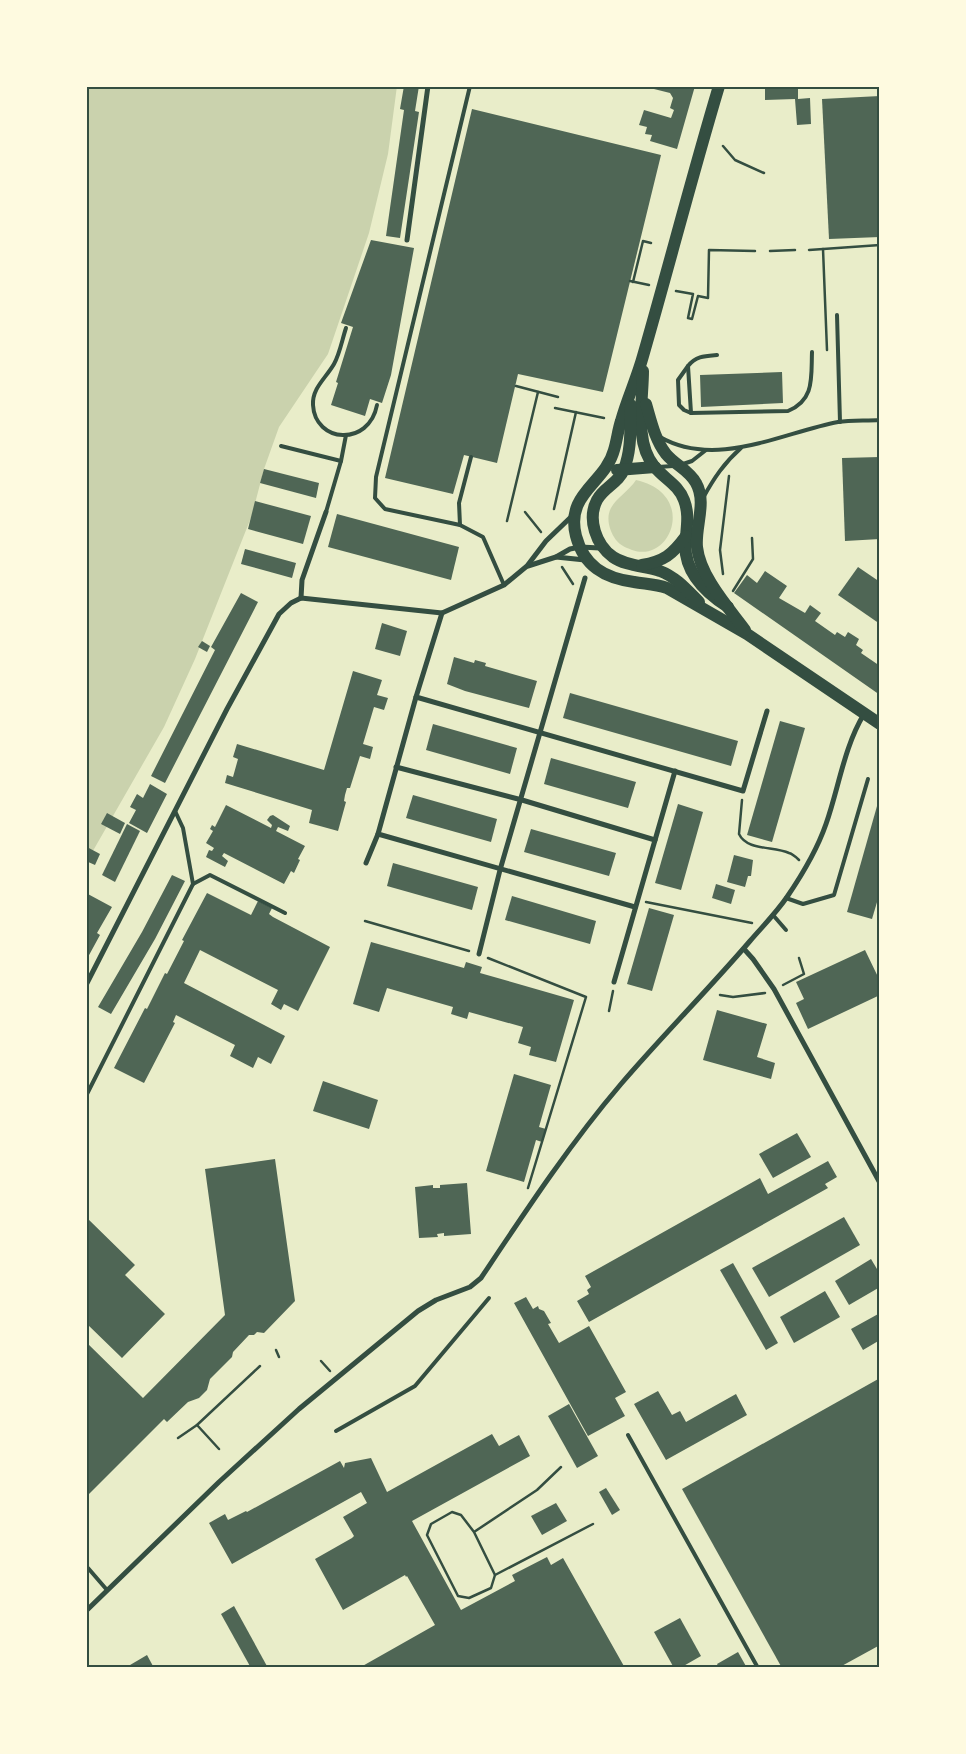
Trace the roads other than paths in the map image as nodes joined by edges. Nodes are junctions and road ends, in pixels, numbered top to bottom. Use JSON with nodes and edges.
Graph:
{"nodes":[{"id":1,"x":428,"y":86,"type":"edge"},
{"id":2,"x":470,"y":86,"type":"edge"},
{"id":3,"x":719,"y":86,"type":"edge"},
{"id":4,"x":407,"y":240,"type":"dead end"},
{"id":5,"x":838,"y":315,"type":"dead end"},
{"id":6,"x":346,"y":328,"type":"dead end"},
{"id":7,"x":812,"y":352,"type":"dead end"},
{"id":8,"x":717,"y":355,"type":"dead end"},
{"id":9,"x":688,"y":366,"type":"junction"},
{"id":10,"x":637,"y":395,"type":"junction"},
{"id":11,"x":377,"y":405,"type":"dead end"},
{"id":12,"x":691,"y":412,"type":"junction"},
{"id":13,"x":880,"y":420,"type":"edge"},
{"id":14,"x":840,"y":422,"type":"junction"},
{"id":15,"x":654,"y":433,"type":"junction"},
{"id":16,"x":346,"y":436,"type":"junction"},
{"id":17,"x":281,"y":446,"type":"dead end"},
{"id":18,"x":741,"y":448,"type":"junction"},
{"id":19,"x":706,"y":450,"type":"junction"},
{"id":20,"x":471,"y":457,"type":"dead end"},
{"id":21,"x":341,"y":460,"type":"junction"},
{"id":22,"x":680,"y":465,"type":"junction"},
{"id":23,"x":654,"y":467,"type":"junction"},
{"id":24,"x":624,"y":468,"type":"junction"},
{"id":25,"x":597,"y":478,"type":"junction"},
{"id":26,"x":701,"y":503,"type":"junction"},
{"id":27,"x":326,"y":512,"type":"joint"},
{"id":28,"x":575,"y":512,"type":"junction"},
{"id":29,"x":460,"y":525,"type":"junction"},
{"id":30,"x":686,"y":536,"type":"junction"},
{"id":31,"x":580,"y":547,"type":"junction"},
{"id":32,"x":604,"y":548,"type":"junction"},
{"id":33,"x":556,"y":557,"type":"junction"},
{"id":34,"x":587,"y":560,"type":"junction"},
{"id":35,"x":527,"y":566,"type":"junction"},
{"id":36,"x":639,"y":566,"type":"junction"},
{"id":37,"x":585,"y":578,"type":"dead end"},
{"id":38,"x":504,"y":585,"type":"junction"},
{"id":39,"x":301,"y":598,"type":"junction"},
{"id":40,"x":728,"y":607,"type":"junction"},
{"id":41,"x":442,"y":613,"type":"junction"},
{"id":42,"x":711,"y":614,"type":"junction"},
{"id":43,"x":747,"y":634,"type":"junction"},
{"id":44,"x":416,"y":697,"type":"junction"},
{"id":45,"x":767,"y":711,"type":"dead end"},
{"id":46,"x":864,"y":713,"type":"junction"},
{"id":47,"x":880,"y":724,"type":"edge"},
{"id":48,"x":541,"y":733,"type":"junction"},
{"id":49,"x":396,"y":767,"type":"junction"},
{"id":50,"x":674,"y":771,"type":"junction"},
{"id":51,"x":868,"y":779,"type":"dead end"},
{"id":52,"x":522,"y":800,"type":"junction"},
{"id":53,"x":176,"y":811,"type":"junction"},
{"id":54,"x":378,"y":834,"type":"junction"},
{"id":55,"x":655,"y":840,"type":"junction"},
{"id":56,"x":366,"y":863,"type":"dead end"},
{"id":57,"x":500,"y":870,"type":"junction"},
{"id":58,"x":193,"y":884,"type":"junction"},
{"id":59,"x":786,"y":898,"type":"junction"},
{"id":60,"x":635,"y":907,"type":"junction"},
{"id":61,"x":285,"y":913,"type":"dead end"},
{"id":62,"x":772,"y":915,"type":"junction"},
{"id":63,"x":786,"y":930,"type":"dead end"},
{"id":64,"x":744,"y":949,"type":"junction"},
{"id":65,"x":479,"y":954,"type":"road end"},
{"id":66,"x":614,"y":982,"type":"road end"},
{"id":67,"x":86,"y":985,"type":"edge"},
{"id":68,"x":86,"y":1096,"type":"edge"},
{"id":69,"x":880,"y":1183,"type":"edge"},
{"id":70,"x":489,"y":1298,"type":"dead end"},
{"id":71,"x":336,"y":1431,"type":"dead end"},
{"id":72,"x":628,"y":1434,"type":"dead end"},
{"id":73,"x":88,"y":1568,"type":"dead end"},
{"id":74,"x":107,"y":1590,"type":"junction"},
{"id":75,"x":86,"y":1611,"type":"edge"},
{"id":76,"x":758,"y":1668,"type":"edge"}],
"edges":[{"from":1,"to":4,"type":"street"},
{"from":2,"to":29,"type":"lane"},
{"from":3,"to":10,"type":"main road"},
{"from":5,"to":14,"type":"lane"},
{"from":6,"to":16,"type":"lane"},
{"from":7,"to":12,"type":"lane"},
{"from":8,"to":9,"type":"lane"},
{"from":9,"to":12,"type":"lane"},
{"from":9,"to":12,"type":"lane"},
{"from":10,"to":15,"type":"main road"},
{"from":10,"to":23,"type":"main road"},
{"from":10,"to":24,"type":"main road"},
{"from":10,"to":25,"type":"main road"},
{"from":11,"to":16,"type":"lane"},
{"from":13,"to":14,"type":"lane"},
{"from":14,"to":18,"type":"lane"},
{"from":15,"to":19,"type":"lane"},
{"from":15,"to":22,"type":"main road"},
{"from":16,"to":21,"type":"lane"},
{"from":17,"to":21,"type":"lane"},
{"from":18,"to":19,"type":"lane"},
{"from":18,"to":26,"type":"lane"},
{"from":19,"to":22,"type":"lane"},
{"from":20,"to":29,"type":"lane"},
{"from":21,"to":27,"type":"lane"},
{"from":22,"to":23,"type":"lane"},
{"from":22,"to":26,"type":"main road"},
{"from":23,"to":24,"type":"main road"},
{"from":23,"to":30,"type":"main road"},
{"from":24,"to":25,"type":"main road"},
{"from":24,"to":32,"type":"main road"},
{"from":25,"to":28,"type":"main road"},
{"from":26,"to":30,"type":"main road"},
{"from":26,"to":40,"type":"main road"},
{"from":27,"to":39,"type":"street"},
{"from":28,"to":31,"type":"main road"},
{"from":28,"to":35,"type":"street"},
{"from":29,"to":38,"type":"lane"},
{"from":30,"to":36,"type":"main road"},
{"from":30,"to":40,"type":"main road"},
{"from":31,"to":32,"type":"street"},
{"from":31,"to":33,"type":"street"},
{"from":31,"to":34,"type":"main road"},
{"from":32,"to":36,"type":"main road"},
{"from":33,"to":34,"type":"street"},
{"from":33,"to":35,"type":"street"},
{"from":34,"to":42,"type":"main road"},
{"from":35,"to":38,"type":"street"},
{"from":36,"to":42,"type":"main road"},
{"from":37,"to":48,"type":"street"},
{"from":38,"to":41,"type":"street"},
{"from":39,"to":41,"type":"street"},
{"from":39,"to":53,"type":"street"},
{"from":40,"to":43,"type":"main road"},
{"from":41,"to":44,"type":"street"},
{"from":42,"to":43,"type":"main road"},
{"from":43,"to":46,"type":"main road"},
{"from":44,"to":48,"type":"street"},
{"from":44,"to":49,"type":"street"},
{"from":45,"to":50,"type":"street"},
{"from":46,"to":47,"type":"main road"},
{"from":46,"to":59,"type":"street"},
{"from":48,"to":50,"type":"street"},
{"from":48,"to":52,"type":"street"},
{"from":49,"to":52,"type":"street"},
{"from":49,"to":54,"type":"street"},
{"from":50,"to":55,"type":"street"},
{"from":51,"to":59,"type":"lane"},
{"from":52,"to":55,"type":"street"},
{"from":52,"to":57,"type":"street"},
{"from":53,"to":58,"type":"lane"},
{"from":53,"to":67,"type":"street"},
{"from":54,"to":56,"type":"street"},
{"from":54,"to":57,"type":"street"},
{"from":55,"to":60,"type":"street"},
{"from":57,"to":60,"type":"street"},
{"from":57,"to":65,"type":"street"},
{"from":58,"to":61,"type":"lane"},
{"from":58,"to":68,"type":"lane"},
{"from":59,"to":62,"type":"street"},
{"from":60,"to":66,"type":"street"},
{"from":62,"to":63,"type":"lane"},
{"from":62,"to":64,"type":"street"},
{"from":64,"to":69,"type":"street"},
{"from":64,"to":74,"type":"street"},
{"from":70,"to":71,"type":"lane"},
{"from":72,"to":76,"type":"lane"},
{"from":73,"to":74,"type":"lane"},
{"from":74,"to":75,"type":"street"}]}
